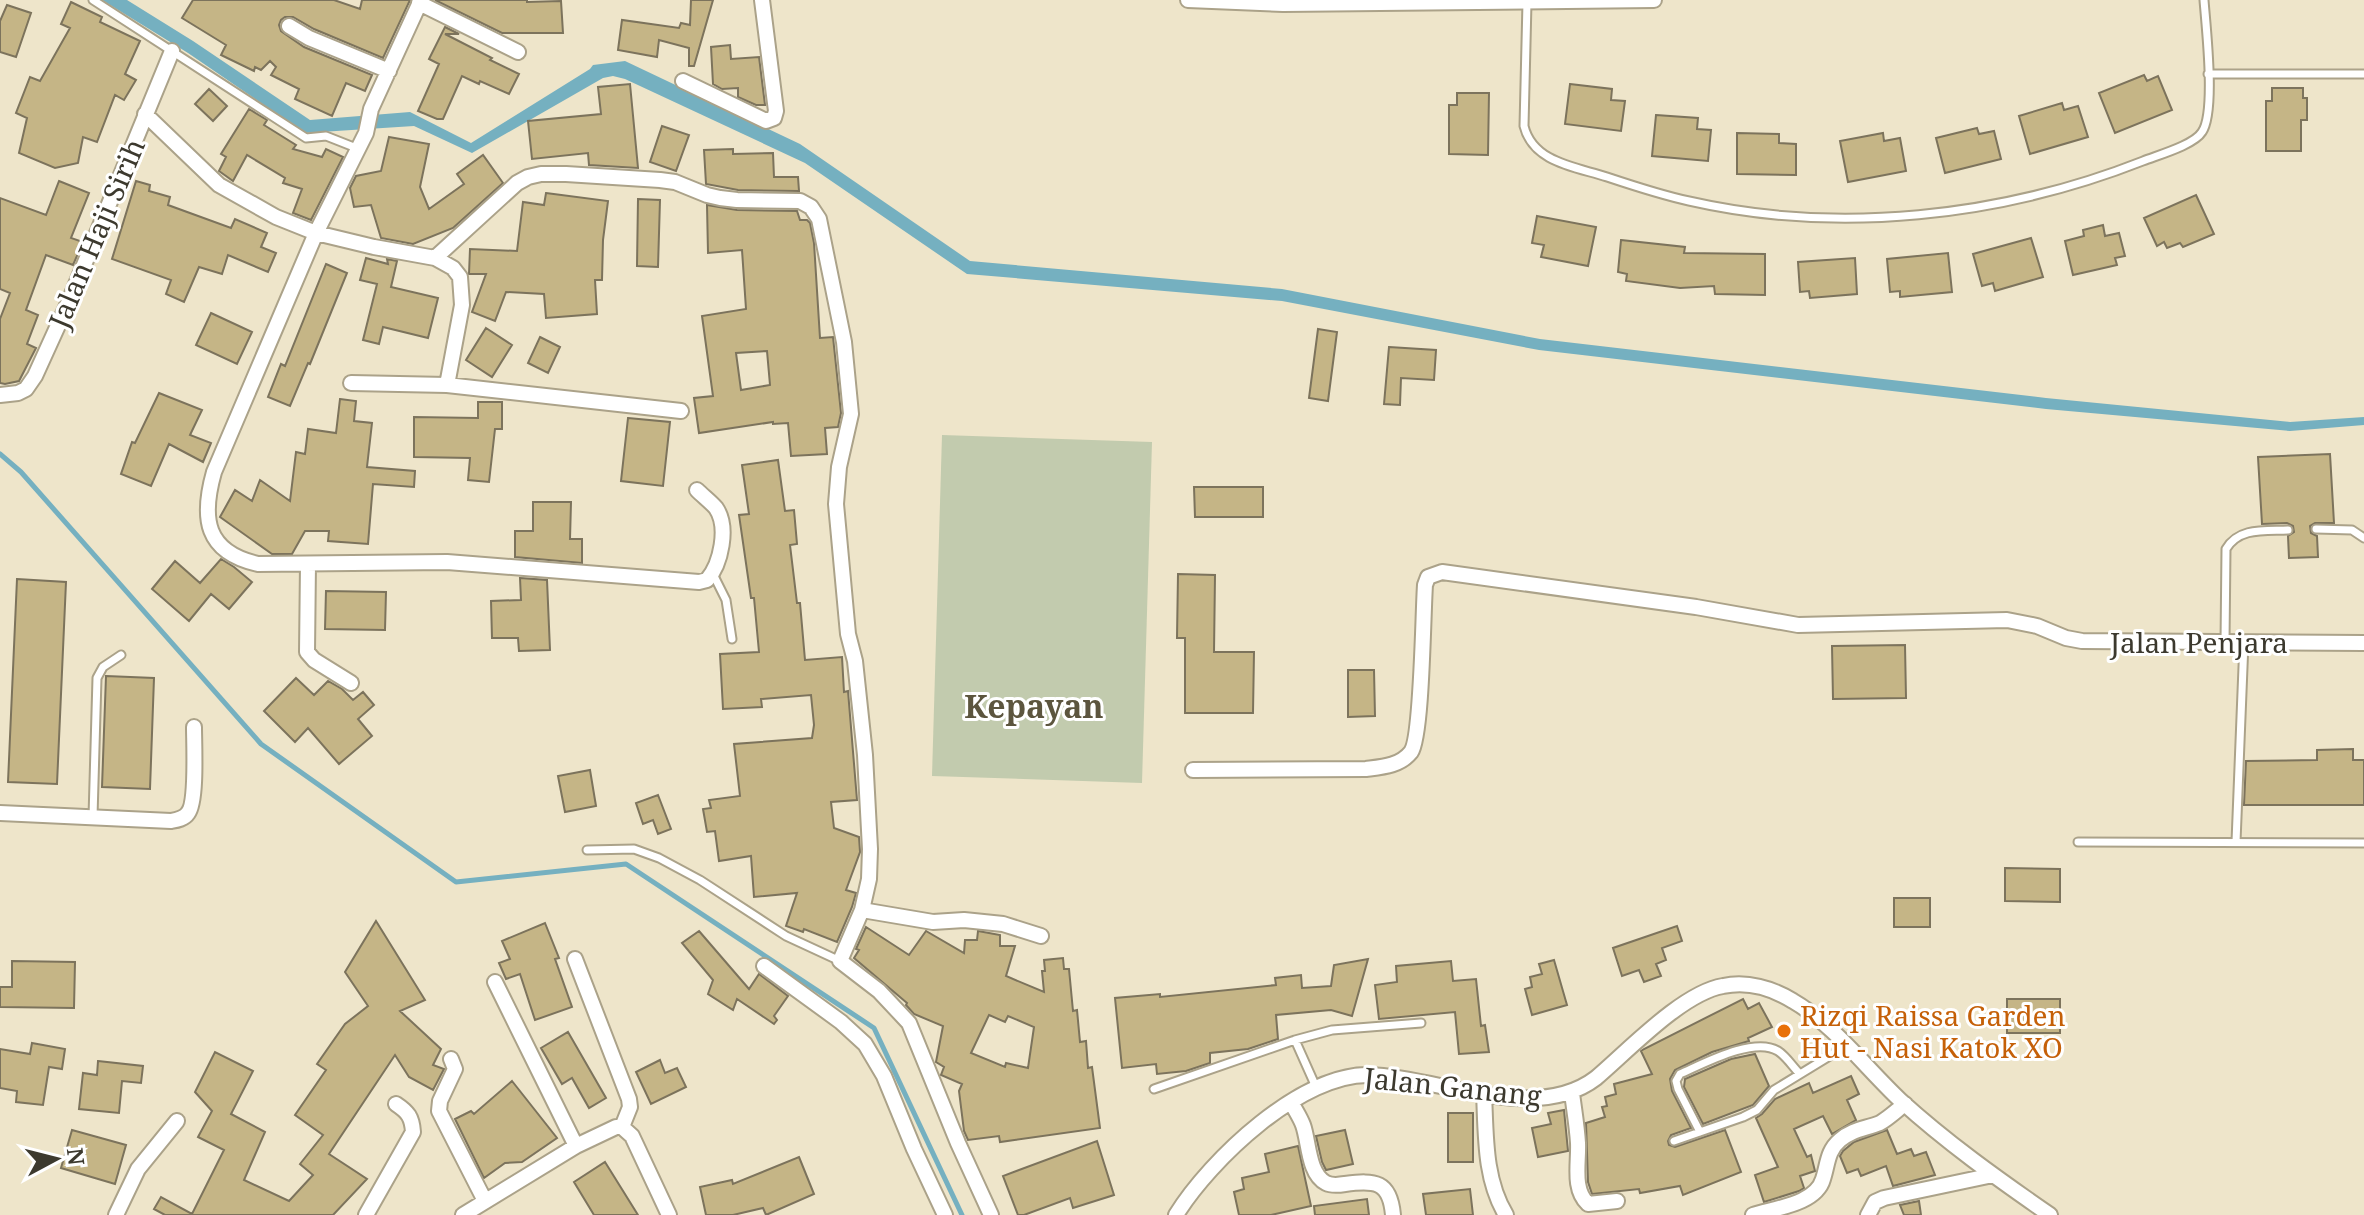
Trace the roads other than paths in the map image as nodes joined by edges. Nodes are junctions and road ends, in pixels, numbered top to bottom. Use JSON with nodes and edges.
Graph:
{"nodes":[{"id":1,"x":93,"y":0,"type":"edge"},
{"id":2,"x":762,"y":0,"type":"edge"},
{"id":3,"x":1188,"y":0,"type":"edge"},
{"id":4,"x":1654,"y":0,"type":"edge"},
{"id":5,"x":2204,"y":0,"type":"edge"},
{"id":6,"x":1499,"y":1,"type":"edge"},
{"id":7,"x":420,"y":2,"type":"edge"},
{"id":8,"x":1527,"y":2,"type":"junction"},
{"id":9,"x":289,"y":26,"type":"dead end"},
{"id":10,"x":172,"y":51,"type":"junction"},
{"id":11,"x":518,"y":52,"type":"dead end"},
{"id":12,"x":389,"y":71,"type":"junction"},
{"id":13,"x":2208,"y":74,"type":"junction"},
{"id":14,"x":2364,"y":74,"type":"edge"},
{"id":15,"x":683,"y":81,"type":"dead end"},
{"id":16,"x":145,"y":114,"type":"junction"},
{"id":17,"x":359,"y":149,"type":"junction"},
{"id":18,"x":316,"y":233,"type":"junction"},
{"id":19,"x":435,"y":258,"type":"junction"},
{"id":20,"x":351,"y":383,"type":"dead end"},
{"id":21,"x":447,"y":385,"type":"junction"},
{"id":22,"x":0,"y":395,"type":"edge"},
{"id":23,"x":681,"y":411,"type":"dead end"},
{"id":24,"x":697,"y":490,"type":"dead end"},
{"id":25,"x":2316,"y":529,"type":"dead end"},
{"id":26,"x":2288,"y":530,"type":"dead end"},
{"id":27,"x":2364,"y":538,"type":"edge"},
{"id":28,"x":308,"y":564,"type":"junction"},
{"id":29,"x":713,"y":574,"type":"junction"},
{"id":30,"x":732,"y":639,"type":"dead end"},
{"id":31,"x":2225,"y":642,"type":"junction"},
{"id":32,"x":2244,"y":642,"type":"junction"},
{"id":33,"x":2364,"y":643,"type":"edge"},
{"id":34,"x":121,"y":655,"type":"dead end"},
{"id":35,"x":351,"y":683,"type":"dead end"},
{"id":36,"x":194,"y":727,"type":"dead end"},
{"id":37,"x":1193,"y":770,"type":"dead end"},
{"id":38,"x":0,"y":813,"type":"edge"},
{"id":39,"x":93,"y":817,"type":"junction"},
{"id":40,"x":2078,"y":842,"type":"dead end"},
{"id":41,"x":2236,"y":842,"type":"junction"},
{"id":42,"x":2364,"y":843,"type":"edge"},
{"id":43,"x":587,"y":850,"type":"dead end"},
{"id":44,"x":862,"y":910,"type":"junction"},
{"id":45,"x":1041,"y":936,"type":"dead end"},
{"id":46,"x":575,"y":959,"type":"dead end"},
{"id":47,"x":840,"y":961,"type":"junction"},
{"id":48,"x":764,"y":966,"type":"dead end"},
{"id":49,"x":495,"y":982,"type":"dead end"},
{"id":50,"x":1421,"y":1023,"type":"dead end"},
{"id":51,"x":1295,"y":1040,"type":"junction"},
{"id":52,"x":1846,"y":1046,"type":"junction"},
{"id":53,"x":451,"y":1059,"type":"dead end"},
{"id":54,"x":1800,"y":1074,"type":"junction"},
{"id":55,"x":1316,"y":1087,"type":"junction"},
{"id":56,"x":1154,"y":1089,"type":"dead end"},
{"id":57,"x":1484,"y":1093,"type":"junction"},
{"id":58,"x":1572,"y":1093,"type":"junction"},
{"id":59,"x":1291,"y":1102,"type":"junction"},
{"id":60,"x":396,"y":1104,"type":"dead end"},
{"id":61,"x":1905,"y":1104,"type":"junction"},
{"id":62,"x":177,"y":1121,"type":"dead end"},
{"id":63,"x":622,"y":1127,"type":"junction"},
{"id":64,"x":1700,"y":1132,"type":"junction"},
{"id":65,"x":1674,"y":1141,"type":"dead end"},
{"id":66,"x":576,"y":1146,"type":"junction"},
{"id":67,"x":1993,"y":1175,"type":"junction"},
{"id":68,"x":485,"y":1201,"type":"junction"},
{"id":69,"x":1617,"y":1201,"type":"dead end"},
{"id":70,"x":116,"y":1215,"type":"edge"},
{"id":71,"x":366,"y":1215,"type":"edge"},
{"id":72,"x":463,"y":1215,"type":"edge"},
{"id":73,"x":669,"y":1215,"type":"edge"},
{"id":74,"x":945,"y":1215,"type":"edge"},
{"id":75,"x":991,"y":1215,"type":"edge"},
{"id":76,"x":1176,"y":1215,"type":"edge"},
{"id":77,"x":1393,"y":1215,"type":"edge"},
{"id":78,"x":1506,"y":1215,"type":"edge"},
{"id":79,"x":1753,"y":1215,"type":"edge"},
{"id":80,"x":1868,"y":1215,"type":"edge"},
{"id":81,"x":2050,"y":1215,"type":"edge"}],
"edges":[{"from":1,"to":10,"type":"lane"},
{"from":2,"to":15,"type":"street"},
{"from":3,"to":6,"type":"street"},
{"from":4,"to":8,"type":"street"},
{"from":5,"to":13,"type":"lane"},
{"from":6,"to":8,"type":"street"},
{"from":7,"to":11,"type":"street"},
{"from":7,"to":12,"type":"street"},
{"from":8,"to":13,"type":"lane"},
{"from":9,"to":12,"type":"street"},
{"from":10,"to":16,"type":"street","name":"Jalan Haji Sirih"},
{"from":10,"to":17,"type":"lane"},
{"from":12,"to":17,"type":"street"},
{"from":13,"to":14,"type":"lane"},
{"from":16,"to":18,"type":"street"},
{"from":16,"to":22,"type":"street","name":"Jalan Haji Sirih"},
{"from":17,"to":18,"type":"street"},
{"from":18,"to":19,"type":"street"},
{"from":18,"to":28,"type":"street"},
{"from":19,"to":21,"type":"street"},
{"from":19,"to":44,"type":"street"},
{"from":20,"to":21,"type":"street"},
{"from":21,"to":23,"type":"street"},
{"from":24,"to":29,"type":"street"},
{"from":25,"to":27,"type":"lane"},
{"from":26,"to":31,"type":"lane"},
{"from":28,"to":29,"type":"street"},
{"from":28,"to":35,"type":"street"},
{"from":29,"to":30,"type":"lane"},
{"from":31,"to":32,"type":"street","name":"Jalan Penjara"},
{"from":31,"to":37,"type":"street","name":"Jalan Penjara"},
{"from":32,"to":33,"type":"street","name":"Jalan Penjara"},
{"from":32,"to":41,"type":"lane"},
{"from":34,"to":39,"type":"lane"},
{"from":36,"to":39,"type":"street"},
{"from":38,"to":39,"type":"street"},
{"from":40,"to":41,"type":"lane"},
{"from":41,"to":42,"type":"lane"},
{"from":43,"to":47,"type":"lane"},
{"from":44,"to":45,"type":"street"},
{"from":44,"to":47,"type":"street"},
{"from":46,"to":63,"type":"street"},
{"from":47,"to":75,"type":"street"},
{"from":48,"to":74,"type":"street"},
{"from":49,"to":66,"type":"street"},
{"from":50,"to":51,"type":"lane"},
{"from":51,"to":55,"type":"lane"},
{"from":51,"to":56,"type":"lane"},
{"from":52,"to":54,"type":"lane"},
{"from":52,"to":58,"type":"street","name":"Jalan Ganang"},
{"from":52,"to":61,"type":"street","name":"Jalan Ganang"},
{"from":53,"to":68,"type":"street"},
{"from":54,"to":64,"type":"lane"},
{"from":54,"to":64,"type":"lane"},
{"from":55,"to":57,"type":"street","name":"Jalan Ganang"},
{"from":55,"to":59,"type":"street","name":"Jalan Ganang"},
{"from":57,"to":58,"type":"street","name":"Jalan Ganang"},
{"from":57,"to":78,"type":"street"},
{"from":58,"to":69,"type":"street"},
{"from":59,"to":76,"type":"street","name":"Jalan Ganang"},
{"from":59,"to":77,"type":"street"},
{"from":60,"to":71,"type":"street"},
{"from":61,"to":67,"type":"street","name":"Jalan Ganang"},
{"from":61,"to":79,"type":"street"},
{"from":62,"to":70,"type":"street"},
{"from":63,"to":66,"type":"street"},
{"from":63,"to":73,"type":"street"},
{"from":64,"to":65,"type":"lane"},
{"from":66,"to":68,"type":"street"},
{"from":67,"to":80,"type":"street"},
{"from":67,"to":81,"type":"street","name":"Jalan Ganang"},
{"from":68,"to":72,"type":"street"}]}
